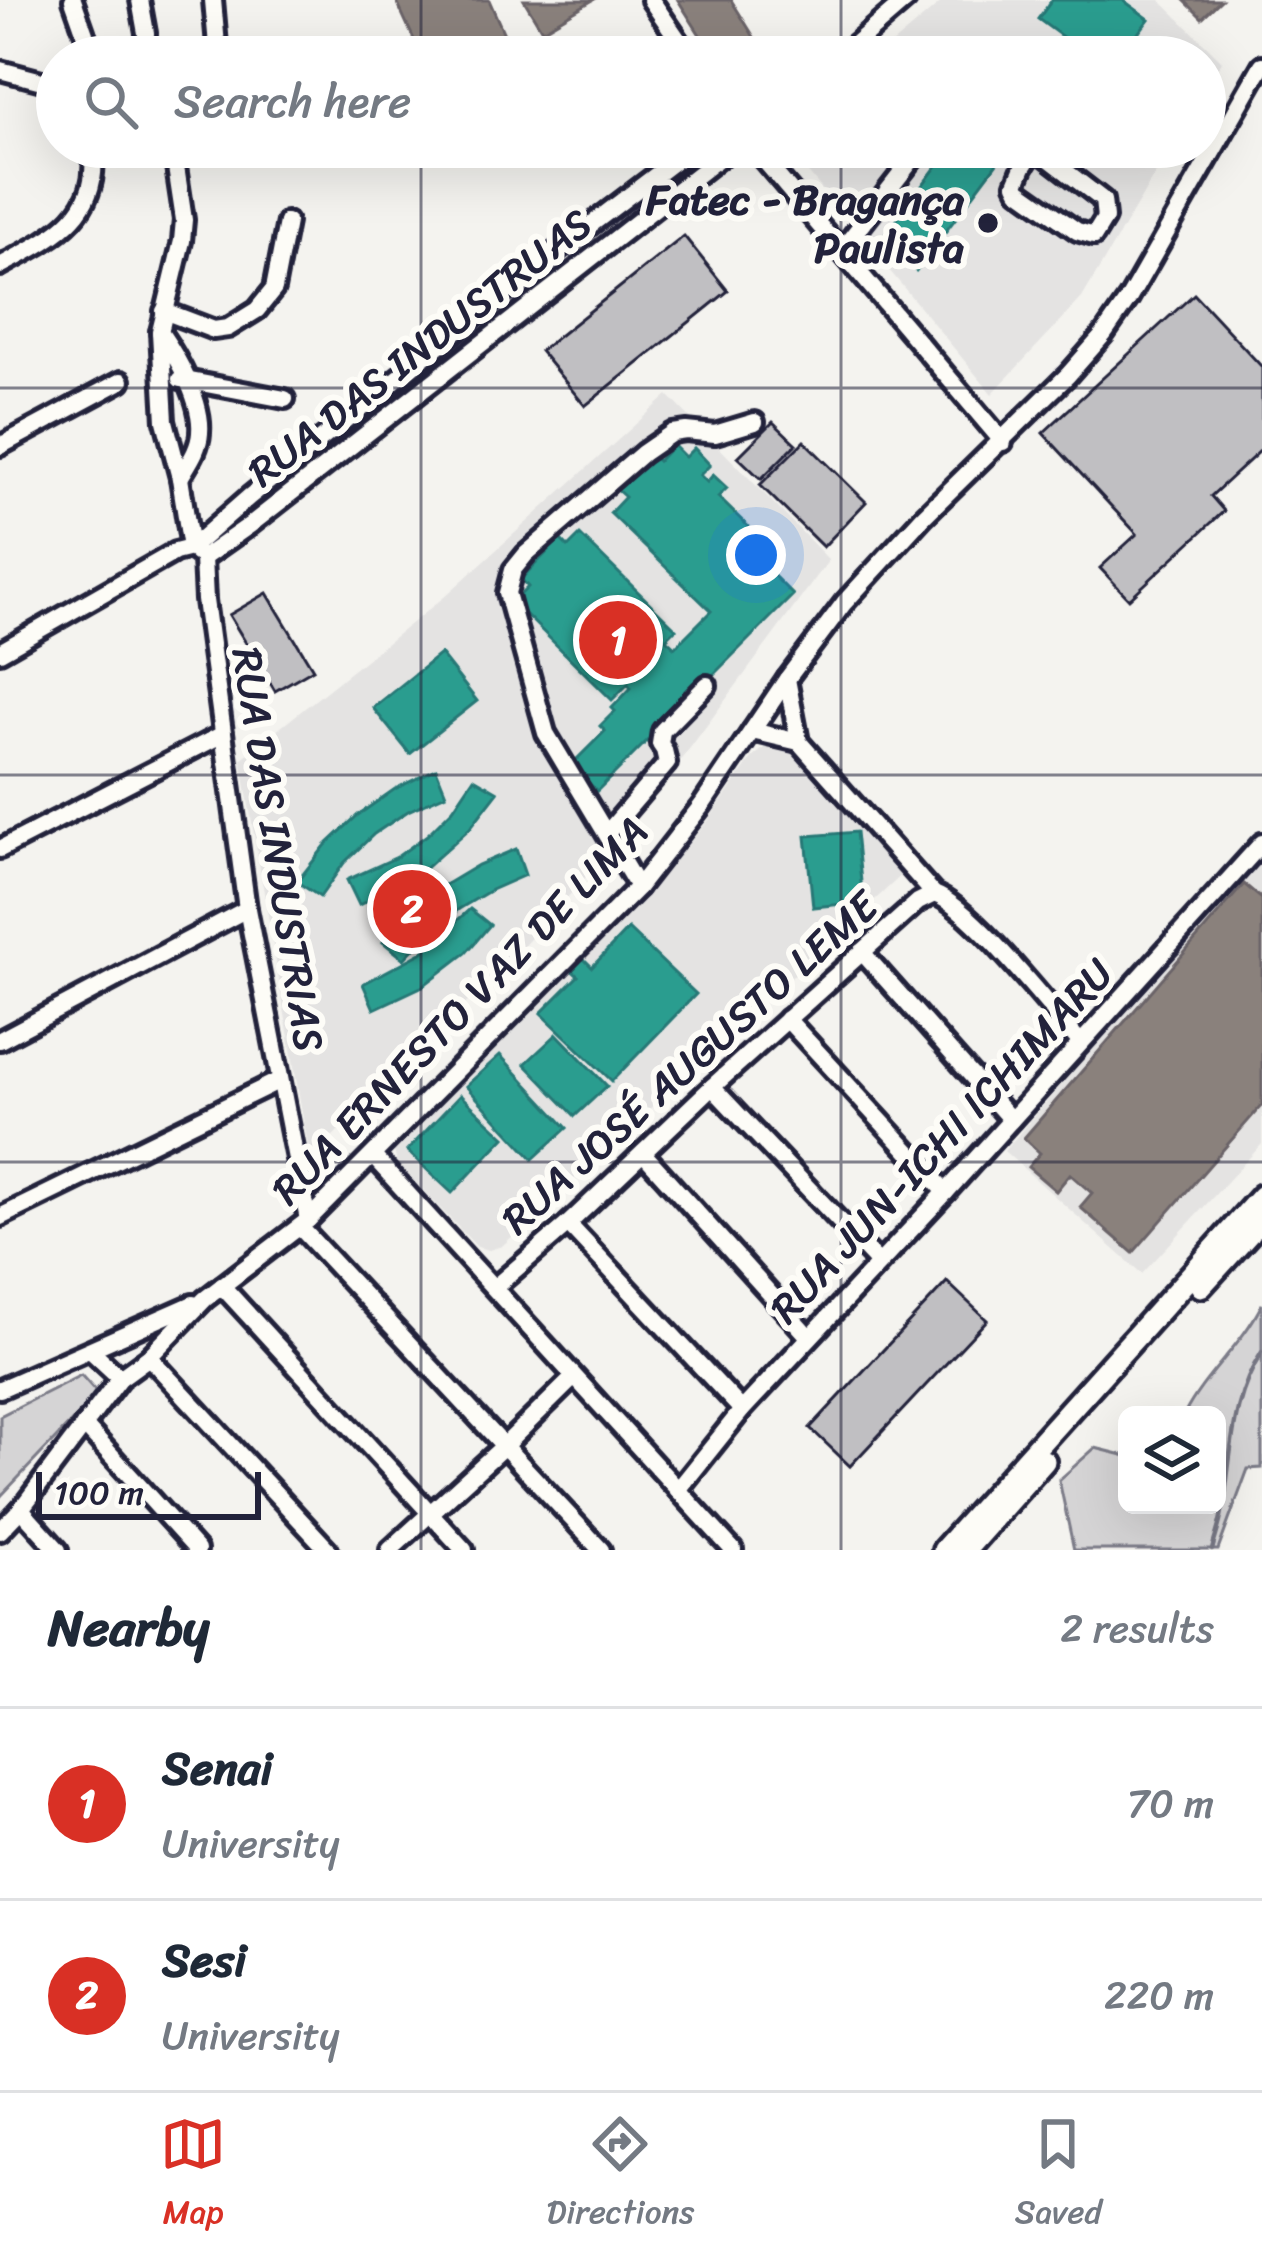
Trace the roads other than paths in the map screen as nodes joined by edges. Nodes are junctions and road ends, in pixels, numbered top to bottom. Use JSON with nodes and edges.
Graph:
{"nodes":[{"id":1,"x":73,"y":0,"type":"edge"},
{"id":2,"x":140,"y":0,"type":"edge"},
{"id":3,"x":213,"y":0,"type":"edge"},
{"id":4,"x":650,"y":0,"type":"edge"},
{"id":5,"x":906,"y":0,"type":"edge"},
{"id":6,"x":86,"y":36,"type":"edge"},
{"id":7,"x":146,"y":36,"type":"edge"},
{"id":8,"x":216,"y":36,"type":"edge"},
{"id":9,"x":675,"y":36,"type":"edge"},
{"id":10,"x":864,"y":36,"type":"edge"},
{"id":11,"x":1262,"y":65,"type":"edge"},
{"id":12,"x":1,"y":71,"type":"edge"},
{"id":13,"x":36,"y":80,"type":"edge"},
{"id":14,"x":1226,"y":127,"type":"edge"},
{"id":15,"x":95,"y":168,"type":"edge"},
{"id":16,"x":179,"y":168,"type":"edge"},
{"id":17,"x":665,"y":168,"type":"edge"},
{"id":18,"x":706,"y":168,"type":"edge"},
{"id":19,"x":771,"y":168,"type":"edge"},
{"id":20,"x":906,"y":168,"type":"edge"},
{"id":21,"x":1023,"y":168,"type":"edge"},
{"id":22,"x":1061,"y":168,"type":"edge"},
{"id":23,"x":1202,"y":168,"type":"edge"},
{"id":24,"x":286,"y":222,"type":"dead end"},
{"id":25,"x":841,"y":251,"type":"junction"},
{"id":26,"x":0,"y":266,"type":"edge"},
{"id":27,"x":164,"y":311,"type":"junction"},
{"id":28,"x":160,"y":332,"type":"junction"},
{"id":29,"x":162,"y":376,"type":"junction"},
{"id":30,"x":121,"y":381,"type":"dead end"},
{"id":31,"x":188,"y":381,"type":"junction"},
{"id":32,"x":285,"y":399,"type":"dead end"},
{"id":33,"x":755,"y":422,"type":"dead end"},
{"id":34,"x":1003,"y":442,"type":"junction"},
{"id":35,"x":0,"y":446,"type":"edge"},
{"id":36,"x":180,"y":478,"type":"junction"},
{"id":37,"x":197,"y":553,"type":"junction"},
{"id":38,"x":0,"y":652,"type":"edge"},
{"id":39,"x":787,"y":679,"type":"junction"},
{"id":40,"x":707,"y":686,"type":"dead end"},
{"id":41,"x":752,"y":731,"type":"junction"},
{"id":42,"x":224,"y":734,"type":"junction"},
{"id":43,"x":799,"y":742,"type":"junction"},
{"id":44,"x":608,"y":832,"type":"junction"},
{"id":45,"x":1262,"y":843,"type":"edge"},
{"id":46,"x":0,"y":849,"type":"edge"},
{"id":47,"x":638,"y":887,"type":"junction"},
{"id":48,"x":934,"y":894,"type":"junction"},
{"id":49,"x":247,"y":909,"type":"junction"},
{"id":50,"x":862,"y":952,"type":"junction"},
{"id":51,"x":787,"y":1019,"type":"junction"},
{"id":52,"x":0,"y":1040,"type":"edge"},
{"id":53,"x":1080,"y":1042,"type":"junction"},
{"id":54,"x":278,"y":1082,"type":"junction"},
{"id":55,"x":712,"y":1087,"type":"junction"},
{"id":56,"x":1011,"y":1120,"type":"junction"},
{"id":57,"x":643,"y":1153,"type":"junction"},
{"id":58,"x":373,"y":1156,"type":"junction"},
{"id":59,"x":946,"y":1192,"type":"junction"},
{"id":60,"x":1262,"y":1196,"type":"edge"},
{"id":61,"x":0,"y":1217,"type":"edge"},
{"id":62,"x":1262,"y":1219,"type":"edge"},
{"id":63,"x":304,"y":1224,"type":"junction"},
{"id":64,"x":568,"y":1224,"type":"junction"},
{"id":65,"x":879,"y":1263,"type":"junction"},
{"id":66,"x":222,"y":1286,"type":"junction"},
{"id":67,"x":495,"y":1287,"type":"junction"},
{"id":68,"x":205,"y":1299,"type":"junction"},
{"id":69,"x":809,"y":1337,"type":"junction"},
{"id":70,"x":90,"y":1349,"type":"junction"},
{"id":71,"x":149,"y":1357,"type":"junction"},
{"id":72,"x":574,"y":1377,"type":"junction"},
{"id":73,"x":121,"y":1378,"type":"junction"},
{"id":74,"x":0,"y":1389,"type":"edge"},
{"id":75,"x":742,"y":1410,"type":"junction"},
{"id":76,"x":84,"y":1425,"type":"junction"},
{"id":77,"x":505,"y":1445,"type":"junction"},
{"id":78,"x":678,"y":1490,"type":"junction"},
{"id":79,"x":21,"y":1509,"type":"junction"},
{"id":80,"x":430,"y":1514,"type":"junction"},
{"id":81,"x":0,"y":1532,"type":"edge"},
{"id":82,"x":58,"y":1550,"type":"edge"},
{"id":83,"x":196,"y":1550,"type":"edge"},
{"id":84,"x":328,"y":1550,"type":"edge"},
{"id":85,"x":390,"y":1550,"type":"edge"},
{"id":86,"x":464,"y":1550,"type":"edge"},
{"id":87,"x":601,"y":1550,"type":"edge"},
{"id":88,"x":733,"y":1550,"type":"edge"},
{"id":89,"x":944,"y":1550,"type":"edge"},
{"id":90,"x":964,"y":1550,"type":"edge"}],
"edges":[{"from":1,"to":6,"type":"street"},
{"from":2,"to":7,"type":"street"},
{"from":3,"to":8,"type":"street"},
{"from":4,"to":9,"type":"street"},
{"from":5,"to":10,"type":"street"},
{"from":11,"to":14,"type":"street","name":"RUA ERNESTO VAZ DE LIMA"},
{"from":12,"to":13,"type":"street"},
{"from":15,"to":26,"type":"street"},
{"from":16,"to":27,"type":"street","name":"RUA DAS INDUSTRIAS"},
{"from":17,"to":37,"type":"street"},
{"from":18,"to":37,"type":"street","name":"RUA DAS INDUSTRUAS"},
{"from":19,"to":25,"type":"street"},
{"from":20,"to":25,"type":"street"},
{"from":21,"to":22,"type":"street"},
{"from":23,"to":34,"type":"street","name":"RUA ERNESTO VAZ DE LIMA"},
{"from":24,"to":27,"type":"street"},
{"from":25,"to":34,"type":"street"},
{"from":27,"to":28,"type":"street","name":"RUA DAS INDUSTRIAS"},
{"from":28,"to":29,"type":"street","name":"RUA DAS INDUSTRIAS"},
{"from":28,"to":31,"type":"street"},
{"from":29,"to":31,"type":"street"},
{"from":29,"to":36,"type":"street","name":"RUA DAS INDUSTRIAS"},
{"from":30,"to":35,"type":"street"},
{"from":31,"to":32,"type":"street"},
{"from":31,"to":36,"type":"street"},
{"from":33,"to":44,"type":"street"},
{"from":34,"to":39,"type":"street","name":"RUA ERNESTO VAZ DE LIMA"},
{"from":36,"to":37,"type":"street","name":"RUA DAS INDUSTRIAS"},
{"from":37,"to":38,"type":"street"},
{"from":37,"to":42,"type":"street","name":"RUA DAS INDUSTRIAS"},
{"from":39,"to":41,"type":"street","name":"RUA ERNESTO VAZ DE LIMA"},
{"from":39,"to":43,"type":"street"},
{"from":40,"to":44,"type":"street"},
{"from":41,"to":43,"type":"street"},
{"from":41,"to":47,"type":"street","name":"RUA ERNESTO VAZ DE LIMA"},
{"from":42,"to":46,"type":"street"},
{"from":42,"to":49,"type":"street","name":"RUA DAS INDUSTRIAS"},
{"from":43,"to":48,"type":"street"},
{"from":44,"to":47,"type":"street"},
{"from":45,"to":53,"type":"street","name":"RUA JUN-ICHI ICHIMARU"},
{"from":47,"to":58,"type":"street","name":"RUA ERNESTO VAZ DE LIMA"},
{"from":48,"to":50,"type":"street","name":"RUA JOSÉ AUGUSTO LEME"},
{"from":48,"to":53,"type":"street"},
{"from":49,"to":52,"type":"street"},
{"from":49,"to":54,"type":"street","name":"RUA DAS INDUSTRIAS"},
{"from":50,"to":51,"type":"street","name":"RUA JOSÉ AUGUSTO LEME"},
{"from":50,"to":56,"type":"street"},
{"from":51,"to":55,"type":"street","name":"RUA JOSÉ AUGUSTO LEME"},
{"from":51,"to":59,"type":"street"},
{"from":53,"to":56,"type":"street","name":"RUA JUN-ICHI ICHIMARU"},
{"from":54,"to":61,"type":"street"},
{"from":54,"to":63,"type":"street","name":"RUA DAS INDUSTRIAS"},
{"from":55,"to":57,"type":"street","name":"RUA JOSÉ AUGUSTO LEME"},
{"from":55,"to":65,"type":"street"},
{"from":56,"to":59,"type":"street","name":"RUA JUN-ICHI ICHIMARU"},
{"from":57,"to":64,"type":"street","name":"RUA JOSÉ AUGUSTO LEME"},
{"from":57,"to":69,"type":"street"},
{"from":58,"to":63,"type":"street","name":"RUA ERNESTO VAZ DE LIMA"},
{"from":58,"to":67,"type":"street"},
{"from":59,"to":65,"type":"street","name":"RUA JUN-ICHI ICHIMARU"},
{"from":60,"to":89,"type":"main road"},
{"from":62,"to":90,"type":"main road"},
{"from":63,"to":66,"type":"street","name":"RUA ERNESTO VAZ DE LIMA"},
{"from":63,"to":77,"type":"street"},
{"from":64,"to":67,"type":"street","name":"RUA JOSÉ AUGUSTO LEME"},
{"from":64,"to":75,"type":"street"},
{"from":65,"to":69,"type":"street","name":"RUA JUN-ICHI ICHIMARU"},
{"from":66,"to":68,"type":"street","name":"RUA ERNESTO VAZ DE LIMA"},
{"from":66,"to":80,"type":"street"},
{"from":67,"to":72,"type":"street"},
{"from":68,"to":70,"type":"street"},
{"from":68,"to":71,"type":"street"},
{"from":69,"to":75,"type":"street","name":"RUA JUN-ICHI ICHIMARU"},
{"from":70,"to":73,"type":"street"},
{"from":70,"to":74,"type":"street"},
{"from":71,"to":73,"type":"street"},
{"from":71,"to":84,"type":"street"},
{"from":72,"to":77,"type":"street"},
{"from":72,"to":78,"type":"street"},
{"from":73,"to":76,"type":"street"},
{"from":75,"to":78,"type":"street","name":"RUA JUN-ICHI ICHIMARU"},
{"from":76,"to":79,"type":"street"},
{"from":76,"to":83,"type":"street"},
{"from":77,"to":80,"type":"street"},
{"from":77,"to":87,"type":"street"},
{"from":78,"to":88,"type":"street"},
{"from":79,"to":81,"type":"street"},
{"from":79,"to":82,"type":"street"},
{"from":80,"to":85,"type":"street"},
{"from":80,"to":86,"type":"street"}]}
